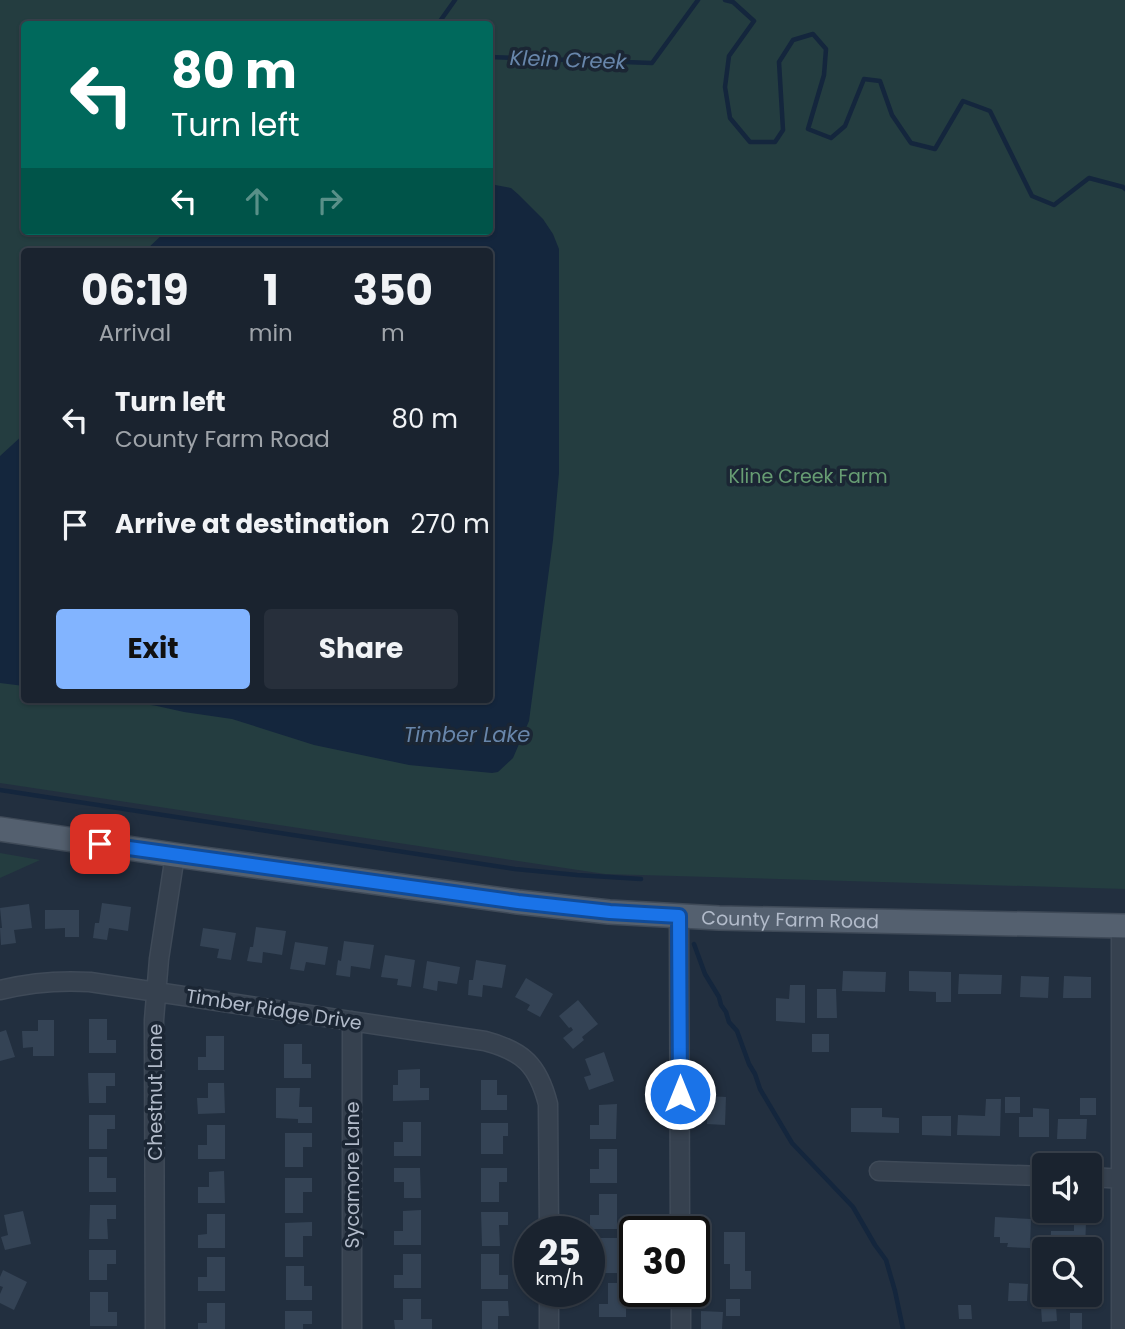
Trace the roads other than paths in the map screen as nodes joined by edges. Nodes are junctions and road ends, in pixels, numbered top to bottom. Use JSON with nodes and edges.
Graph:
{"nodes":[{"id":1,"x":0,"y":829,"type":"edge"},
{"id":2,"x":175,"y":855,"type":"junction"},
{"id":3,"x":679,"y":916,"type":"junction"},
{"id":4,"x":1123,"y":926,"type":"edge"},
{"id":5,"x":0,"y":990,"type":"edge"},
{"id":6,"x":157,"y":991,"type":"junction"},
{"id":7,"x":352,"y":1021,"type":"junction"},
{"id":8,"x":879,"y":1171,"type":"dead end"},
{"id":9,"x":1032,"y":1176,"type":"edge"},
{"id":10,"x":1102,"y":1178,"type":"edge"},
{"id":11,"x":1123,"y":1179,"type":"edge"},
{"id":12,"x":549,"y":1216,"type":"edge"},
{"id":13,"x":680,"y":1216,"type":"edge"},
{"id":14,"x":549,"y":1307,"type":"edge"},
{"id":15,"x":681,"y":1307,"type":"edge"},
{"id":16,"x":155,"y":1329,"type":"edge"},
{"id":17,"x":352,"y":1329,"type":"edge"},
{"id":18,"x":549,"y":1329,"type":"edge"},
{"id":19,"x":681,"y":1329,"type":"edge"},
{"id":20,"x":1121,"y":1329,"type":"edge"}],
"edges":[{"from":1,"to":2,"type":"main road","name":"County Farm Road"},
{"from":2,"to":3,"type":"main road","name":"County Farm Road"},
{"from":2,"to":6,"type":"street","name":"Chestnut Lane"},
{"from":3,"to":4,"type":"main road","name":"County Farm Road"},
{"from":3,"to":13,"type":"street"},
{"from":4,"to":11,"type":"street"},
{"from":5,"to":6,"type":"street","name":"Timber Ridge Drive"},
{"from":6,"to":7,"type":"street","name":"Timber Ridge Drive"},
{"from":6,"to":16,"type":"street","name":"Chestnut Lane"},
{"from":7,"to":12,"type":"street","name":"Timber Ridge Drive"},
{"from":7,"to":17,"type":"street","name":"Sycamore Lane"},
{"from":8,"to":9,"type":"street"},
{"from":10,"to":11,"type":"street"},
{"from":11,"to":20,"type":"street"},
{"from":14,"to":18,"type":"street"},
{"from":15,"to":19,"type":"street"}]}
